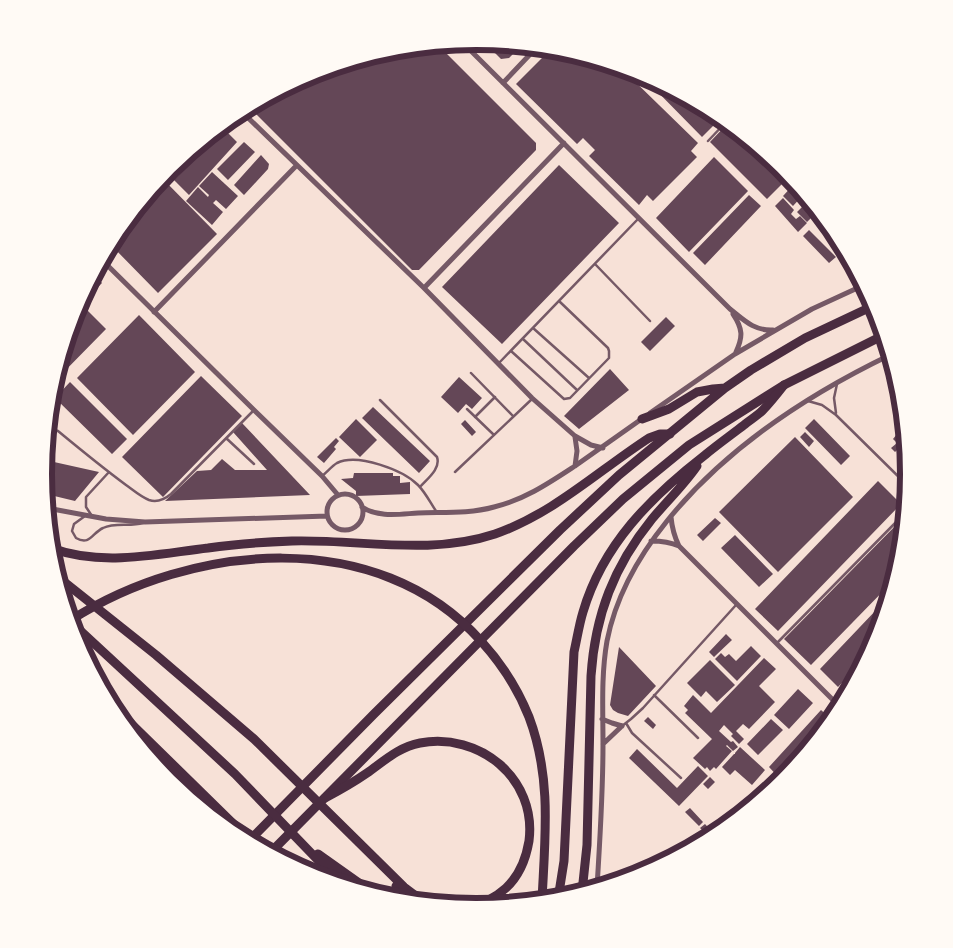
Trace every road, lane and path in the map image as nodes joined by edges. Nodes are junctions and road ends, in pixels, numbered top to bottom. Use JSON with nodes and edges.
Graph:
{"nodes":[{"id":1,"x":470,"y":50,"type":"edge"},
{"id":2,"x":530,"y":54,"type":"edge"},
{"id":3,"x":503,"y":82,"type":"junction"},
{"id":4,"x":247,"y":117,"type":"edge"},
{"id":5,"x":721,"y":127,"type":"edge"},
{"id":6,"x":708,"y":141,"type":"dead end"},
{"id":7,"x":564,"y":143,"type":"junction"},
{"id":8,"x":297,"y":165,"type":"junction"},
{"id":9,"x":639,"y":218,"type":"junction"},
{"id":10,"x":595,"y":264,"type":"junction"},
{"id":11,"x":107,"y":265,"type":"edge"},
{"id":12,"x":424,"y":288,"type":"junction"},
{"id":13,"x":858,"y":288,"type":"edge"},
{"id":14,"x":560,"y":301,"type":"junction"},
{"id":15,"x":730,"y":309,"type":"junction"},
{"id":16,"x":867,"y":309,"type":"edge"},
{"id":17,"x":154,"y":312,"type":"junction"},
{"id":18,"x":650,"y":321,"type":"dead end"},
{"id":19,"x":533,"y":328,"type":"junction"},
{"id":20,"x":775,"y":330,"type":"junction"},
{"id":21,"x":878,"y":337,"type":"edge"},
{"id":22,"x":523,"y":339,"type":"junction"},
{"id":23,"x":512,"y":351,"type":"junction"},
{"id":24,"x":735,"y":354,"type":"junction"},
{"id":25,"x":884,"y":358,"type":"edge"},
{"id":26,"x":498,"y":364,"type":"junction"},
{"id":27,"x":471,"y":373,"type":"dead end"},
{"id":28,"x":589,"y":378,"type":"junction"},
{"id":29,"x":838,"y":382,"type":"junction"},
{"id":30,"x":784,"y":385,"type":"junction"},
{"id":31,"x":725,"y":388,"type":"junction"},
{"id":32,"x":577,"y":390,"type":"junction"},
{"id":33,"x":495,"y":397,"type":"junction"},
{"id":34,"x":532,"y":398,"type":"junction"},
{"id":35,"x":380,"y":400,"type":"dead end"},
{"id":36,"x":806,"y":401,"type":"junction"},
{"id":37,"x":467,"y":409,"type":"dead end"},
{"id":38,"x":254,"y":410,"type":"junction"},
{"id":39,"x":836,"y":415,"type":"junction"},
{"id":40,"x":513,"y":416,"type":"junction"},
{"id":41,"x":475,"y":417,"type":"junction"},
{"id":42,"x":642,"y":418,"type":"junction"},
{"id":43,"x":55,"y":430,"type":"edge"},
{"id":44,"x":670,"y":434,"type":"junction"},
{"id":45,"x":494,"y":435,"type":"junction"},
{"id":46,"x":575,"y":436,"type":"junction"},
{"id":47,"x":226,"y":438,"type":"junction"},
{"id":48,"x":602,"y":448,"type":"junction"},
{"id":49,"x":704,"y":456,"type":"junction"},
{"id":50,"x":254,"y":464,"type":"dead end"},
{"id":51,"x":575,"y":466,"type":"junction"},
{"id":52,"x":108,"y":472,"type":"junction"},
{"id":53,"x":455,"y":472,"type":"dead end"},
{"id":54,"x":322,"y":476,"type":"junction"},
{"id":55,"x":900,"y":478,"type":"edge"},
{"id":56,"x":420,"y":487,"type":"junction"},
{"id":57,"x":338,"y":495,"type":"junction"},
{"id":58,"x":362,"y":507,"type":"junction"},
{"id":59,"x":54,"y":509,"type":"edge"},
{"id":60,"x":436,"y":512,"type":"junction"},
{"id":61,"x":86,"y":515,"type":"junction"},
{"id":62,"x":327,"y":516,"type":"junction"},
{"id":63,"x":93,"y":517,"type":"junction"},
{"id":64,"x":671,"y":517,"type":"junction"},
{"id":65,"x":898,"y":520,"type":"edge"},
{"id":66,"x":145,"y":522,"type":"junction"},
{"id":67,"x":651,"y":541,"type":"junction"},
{"id":68,"x":679,"y":546,"type":"junction"},
{"id":69,"x":60,"y":551,"type":"edge"},
{"id":70,"x":67,"y":584,"type":"edge"},
{"id":71,"x":737,"y":604,"type":"junction"},
{"id":72,"x":78,"y":617,"type":"edge"},
{"id":73,"x":84,"y":635,"type":"edge"},
{"id":74,"x":777,"y":643,"type":"junction"},
{"id":75,"x":654,"y":695,"type":"junction"},
{"id":76,"x":834,"y":701,"type":"edge"},
{"id":77,"x":602,"y":719,"type":"junction"},
{"id":78,"x":624,"y":724,"type":"junction"},
{"id":79,"x":142,"y":734,"type":"edge"},
{"id":80,"x":698,"y":738,"type":"dead end"},
{"id":81,"x":603,"y":744,"type":"junction"},
{"id":82,"x":681,"y":778,"type":"dead end"},
{"id":83,"x":325,"y":798,"type":"junction"},
{"id":84,"x":223,"y":814,"type":"edge"},
{"id":85,"x":350,"y":833,"type":"junction"},
{"id":86,"x":255,"y":835,"type":"edge"},
{"id":87,"x":302,"y":843,"type":"junction"},
{"id":88,"x":276,"y":847,"type":"edge"},
{"id":89,"x":330,"y":871,"type":"edge"},
{"id":90,"x":356,"y":880,"type":"edge"},
{"id":91,"x":598,"y":880,"type":"edge"},
{"id":92,"x":583,"y":885,"type":"edge"},
{"id":93,"x":559,"y":890,"type":"edge"},
{"id":94,"x":401,"y":891,"type":"edge"},
{"id":95,"x":542,"y":892,"type":"edge"},
{"id":96,"x":411,"y":893,"type":"edge"},
{"id":97,"x":493,"y":897,"type":"edge"}],
"edges":[{"from":1,"to":3,"type":"street"},
{"from":2,"to":3,"type":"street"},
{"from":3,"to":7,"type":"street"},
{"from":4,"to":8,"type":"street"},
{"from":5,"to":6,"type":"lane"},
{"from":7,"to":9,"type":"street"},
{"from":7,"to":12,"type":"street"},
{"from":8,"to":12,"type":"street"},
{"from":8,"to":17,"type":"street"},
{"from":9,"to":10,"type":"lane"},
{"from":9,"to":15,"type":"street"},
{"from":10,"to":14,"type":"lane"},
{"from":10,"to":18,"type":"lane"},
{"from":11,"to":17,"type":"street"},
{"from":12,"to":26,"type":"street"},
{"from":13,"to":20,"type":"street"},
{"from":14,"to":19,"type":"lane"},
{"from":14,"to":28,"type":"lane"},
{"from":15,"to":20,"type":"street"},
{"from":15,"to":24,"type":"street"},
{"from":16,"to":31,"type":"highway"},
{"from":17,"to":38,"type":"street"},
{"from":19,"to":22,"type":"lane"},
{"from":19,"to":28,"type":"lane"},
{"from":20,"to":24,"type":"street"},
{"from":21,"to":30,"type":"highway"},
{"from":22,"to":23,"type":"lane"},
{"from":22,"to":32,"type":"lane"},
{"from":23,"to":26,"type":"lane"},
{"from":23,"to":32,"type":"lane"},
{"from":24,"to":42,"type":"street"},
{"from":25,"to":29,"type":"street"},
{"from":26,"to":34,"type":"street"},
{"from":27,"to":33,"type":"lane"},
{"from":28,"to":32,"type":"lane"},
{"from":29,"to":36,"type":"street"},
{"from":29,"to":39,"type":"lane"},
{"from":30,"to":49,"type":"highway"},
{"from":30,"to":83,"type":"highway"},
{"from":31,"to":42,"type":"highway"},
{"from":31,"to":44,"type":"highway"},
{"from":33,"to":40,"type":"lane"},
{"from":33,"to":41,"type":"lane"},
{"from":34,"to":40,"type":"lane"},
{"from":34,"to":46,"type":"street"},
{"from":35,"to":56,"type":"lane"},
{"from":36,"to":39,"type":"lane"},
{"from":36,"to":64,"type":"street"},
{"from":37,"to":41,"type":"lane"},
{"from":38,"to":47,"type":"lane"},
{"from":38,"to":54,"type":"street"},
{"from":39,"to":55,"type":"lane"},
{"from":40,"to":45,"type":"lane"},
{"from":41,"to":45,"type":"lane"},
{"from":42,"to":48,"type":"street"},
{"from":43,"to":52,"type":"lane"},
{"from":44,"to":69,"type":"highway"},
{"from":44,"to":86,"type":"highway"},
{"from":45,"to":53,"type":"lane"},
{"from":46,"to":48,"type":"street"},
{"from":46,"to":51,"type":"street"},
{"from":47,"to":50,"type":"lane"},
{"from":47,"to":52,"type":"lane"},
{"from":48,"to":51,"type":"street"},
{"from":49,"to":92,"type":"highway"},
{"from":49,"to":93,"type":"highway"},
{"from":51,"to":60,"type":"street"},
{"from":52,"to":63,"type":"lane"},
{"from":54,"to":56,"type":"lane"},
{"from":54,"to":57,"type":"street"},
{"from":56,"to":60,"type":"lane"},
{"from":57,"to":58,"type":"street"},
{"from":57,"to":62,"type":"street"},
{"from":58,"to":60,"type":"street"},
{"from":58,"to":62,"type":"street"},
{"from":59,"to":61,"type":"street"},
{"from":61,"to":63,"type":"street"},
{"from":61,"to":66,"type":"lane"},
{"from":62,"to":66,"type":"street"},
{"from":63,"to":66,"type":"street"},
{"from":64,"to":67,"type":"street"},
{"from":64,"to":68,"type":"street"},
{"from":65,"to":74,"type":"lane"},
{"from":67,"to":68,"type":"street"},
{"from":67,"to":77,"type":"street"},
{"from":68,"to":71,"type":"street"},
{"from":70,"to":85,"type":"highway"},
{"from":71,"to":74,"type":"street"},
{"from":71,"to":75,"type":"lane"},
{"from":72,"to":95,"type":"highway"},
{"from":73,"to":87,"type":"highway"},
{"from":74,"to":76,"type":"street"},
{"from":75,"to":78,"type":"lane"},
{"from":75,"to":80,"type":"lane"},
{"from":77,"to":78,"type":"street"},
{"from":77,"to":81,"type":"street"},
{"from":78,"to":81,"type":"street"},
{"from":78,"to":82,"type":"lane"},
{"from":79,"to":84,"type":"highway"},
{"from":81,"to":91,"type":"street"},
{"from":83,"to":88,"type":"highway"},
{"from":83,"to":97,"type":"highway"},
{"from":85,"to":94,"type":"highway"},
{"from":85,"to":96,"type":"highway"},
{"from":87,"to":89,"type":"highway"},
{"from":87,"to":90,"type":"highway"}]}
